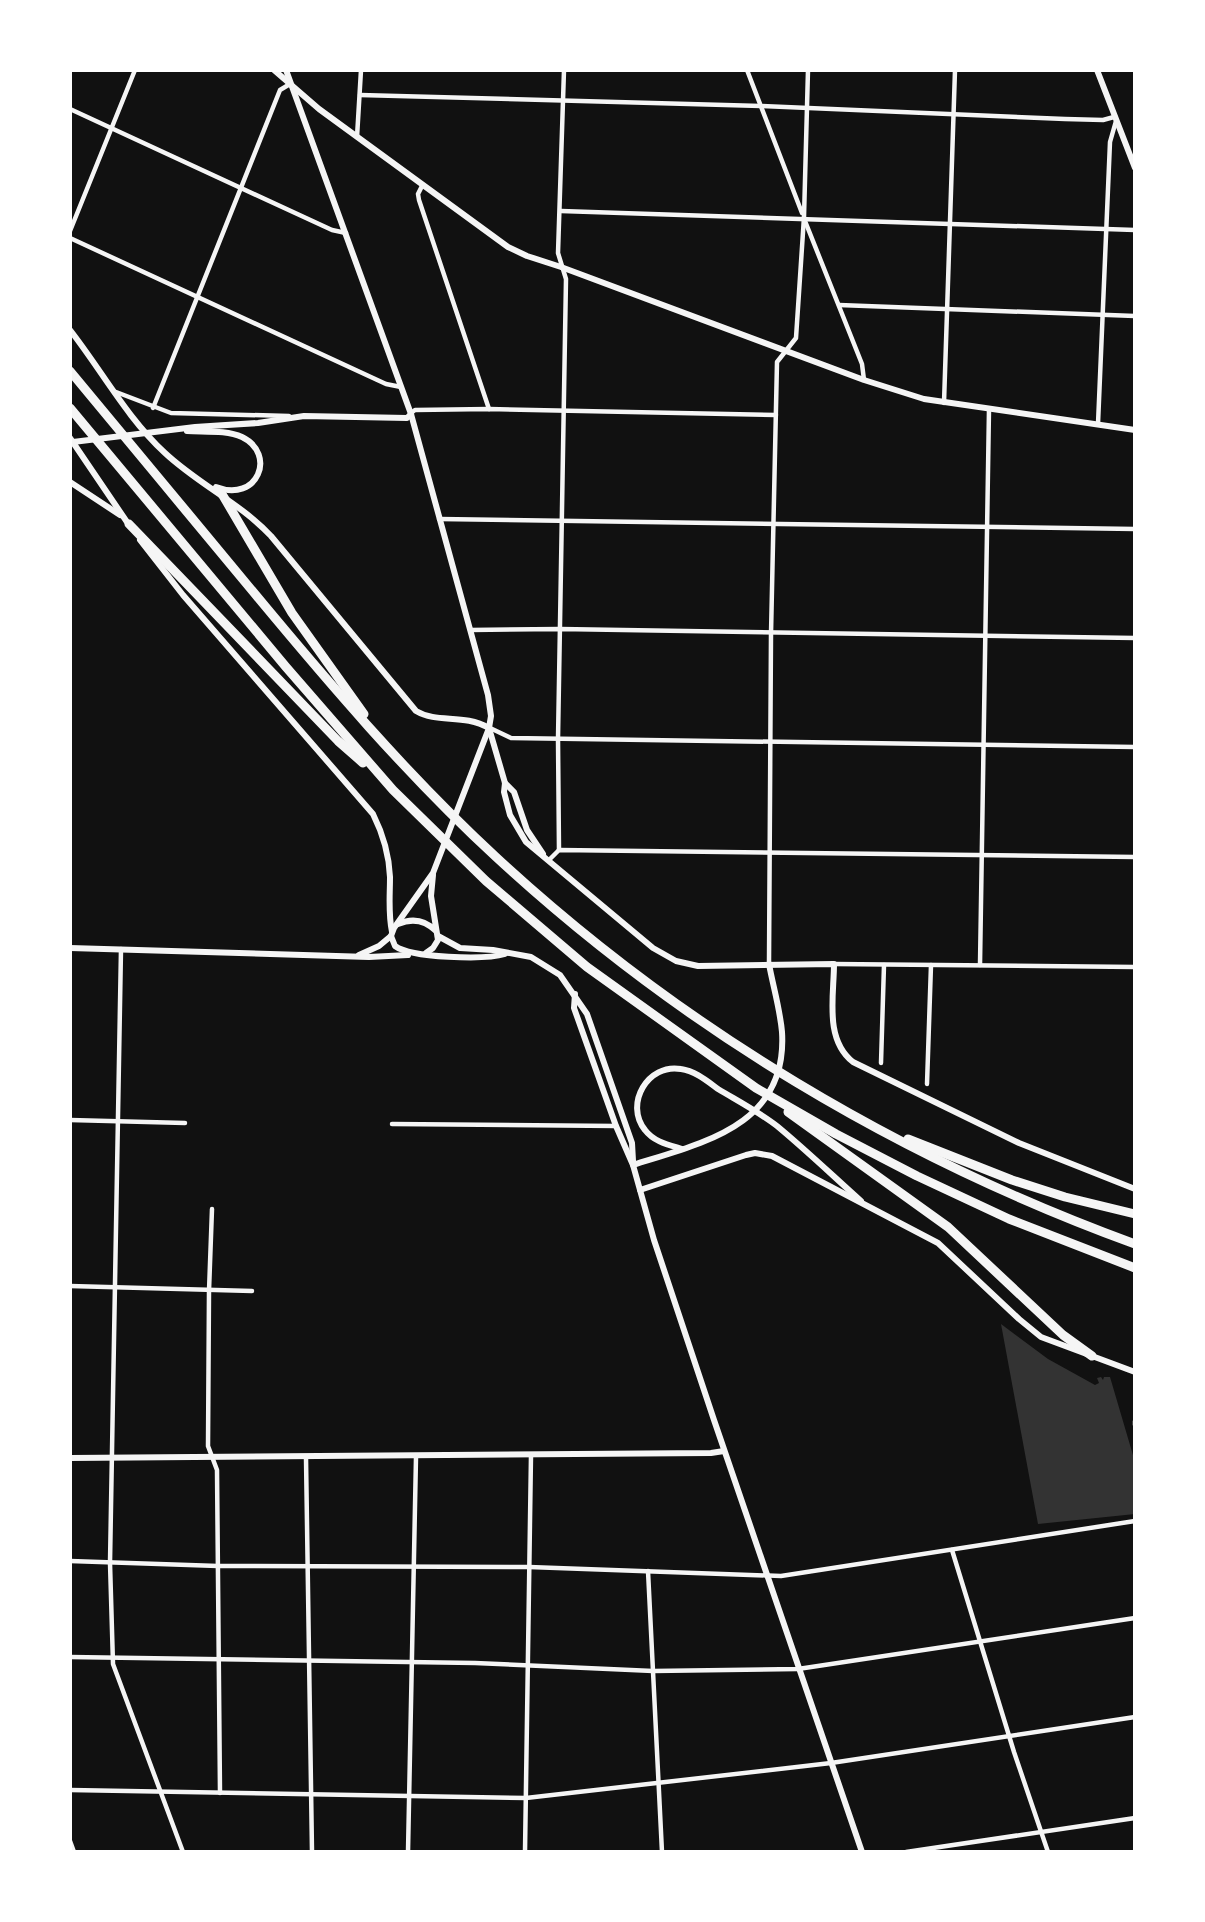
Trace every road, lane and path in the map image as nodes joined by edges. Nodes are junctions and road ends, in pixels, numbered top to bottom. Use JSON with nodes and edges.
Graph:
{"nodes":[{"id":1,"x":135,"y":70,"type":"edge"},
{"id":2,"x":274,"y":70,"type":"edge"},
{"id":3,"x":286,"y":70,"type":"edge"},
{"id":4,"x":361,"y":70,"type":"edge"},
{"id":5,"x":564,"y":70,"type":"edge"},
{"id":6,"x":747,"y":70,"type":"edge"},
{"id":7,"x":808,"y":70,"type":"edge"},
{"id":8,"x":955,"y":70,"type":"edge"},
{"id":9,"x":1097,"y":70,"type":"edge"},
{"id":10,"x":291,"y":84,"type":"junction"},
{"id":11,"x":360,"y":95,"type":"junction"},
{"id":12,"x":563,"y":101,"type":"junction"},
{"id":13,"x":761,"y":106,"type":"junction"},
{"id":14,"x":70,"y":109,"type":"edge"},
{"id":15,"x":806,"y":109,"type":"junction"},
{"id":16,"x":953,"y":116,"type":"junction"},
{"id":17,"x":1115,"y":119,"type":"junction"},
{"id":18,"x":111,"y":128,"type":"junction"},
{"id":19,"x":357,"y":137,"type":"junction"},
{"id":20,"x":1135,"y":168,"type":"edge"},
{"id":21,"x":422,"y":186,"type":"junction"},
{"id":22,"x":241,"y":188,"type":"junction"},
{"id":23,"x":561,"y":211,"type":"junction"},
{"id":24,"x":804,"y":217,"type":"junction"},
{"id":25,"x":949,"y":223,"type":"junction"},
{"id":26,"x":1106,"y":229,"type":"junction"},
{"id":27,"x":1135,"y":230,"type":"edge"},
{"id":28,"x":70,"y":231,"type":"edge"},
{"id":29,"x":346,"y":233,"type":"junction"},
{"id":30,"x":70,"y":238,"type":"edge"},
{"id":31,"x":562,"y":267,"type":"junction"},
{"id":32,"x":198,"y":297,"type":"junction"},
{"id":33,"x":839,"y":305,"type":"junction"},
{"id":34,"x":947,"y":310,"type":"junction"},
{"id":35,"x":1102,"y":314,"type":"junction"},
{"id":36,"x":1135,"y":316,"type":"edge"},
{"id":37,"x":70,"y":330,"type":"edge"},
{"id":38,"x":787,"y":350,"type":"junction"},
{"id":39,"x":70,"y":371,"type":"edge"},
{"id":40,"x":864,"y":380,"type":"junction"},
{"id":41,"x":401,"y":387,"type":"junction"},
{"id":42,"x":112,"y":390,"type":"junction"},
{"id":43,"x":944,"y":403,"type":"junction"},
{"id":44,"x":70,"y":408,"type":"edge"},
{"id":45,"x":153,"y":408,"type":"junction"},
{"id":46,"x":489,"y":409,"type":"junction"},
{"id":47,"x":989,"y":409,"type":"junction"},
{"id":48,"x":564,"y":412,"type":"junction"},
{"id":49,"x":411,"y":414,"type":"junction"},
{"id":50,"x":776,"y":415,"type":"junction"},
{"id":51,"x":304,"y":416,"type":"junction"},
{"id":52,"x":1098,"y":424,"type":"junction"},
{"id":53,"x":170,"y":430,"type":"junction"},
{"id":54,"x":1135,"y":430,"type":"edge"},
{"id":55,"x":70,"y":440,"type":"edge"},
{"id":56,"x":70,"y":482,"type":"edge"},
{"id":57,"x":204,"y":482,"type":"junction"},
{"id":58,"x":222,"y":495,"type":"junction"},
{"id":59,"x":439,"y":519,"type":"junction"},
{"id":60,"x":127,"y":521,"type":"junction"},
{"id":61,"x":562,"y":521,"type":"junction"},
{"id":62,"x":774,"y":524,"type":"junction"},
{"id":63,"x":987,"y":528,"type":"junction"},
{"id":64,"x":1135,"y":529,"type":"edge"},
{"id":65,"x":560,"y":629,"type":"junction"},
{"id":66,"x":470,"y":630,"type":"junction"},
{"id":67,"x":771,"y":634,"type":"junction"},
{"id":68,"x":985,"y":635,"type":"junction"},
{"id":69,"x":1135,"y":638,"type":"edge"},
{"id":70,"x":489,"y":728,"type":"junction"},
{"id":71,"x":558,"y":738,"type":"junction"},
{"id":72,"x":771,"y":741,"type":"junction"},
{"id":73,"x":983,"y":746,"type":"junction"},
{"id":74,"x":387,"y":747,"type":"junction"},
{"id":75,"x":1135,"y":747,"type":"edge"},
{"id":76,"x":393,"y":790,"type":"junction"},
{"id":77,"x":559,"y":850,"type":"junction"},
{"id":78,"x":771,"y":852,"type":"junction"},
{"id":79,"x":981,"y":854,"type":"junction"},
{"id":80,"x":1135,"y":857,"type":"edge"},
{"id":81,"x":546,"y":858,"type":"junction"},
{"id":82,"x":434,"y":870,"type":"junction"},
{"id":83,"x":397,"y":925,"type":"junction"},
{"id":84,"x":392,"y":934,"type":"junction"},
{"id":85,"x":437,"y":934,"type":"junction"},
{"id":86,"x":70,"y":948,"type":"edge"},
{"id":87,"x":121,"y":949,"type":"junction"},
{"id":88,"x":414,"y":954,"type":"junction"},
{"id":89,"x":423,"y":954,"type":"junction"},
{"id":90,"x":505,"y":954,"type":"junction"},
{"id":91,"x":357,"y":956,"type":"junction"},
{"id":92,"x":769,"y":964,"type":"junction"},
{"id":93,"x":834,"y":964,"type":"junction"},
{"id":94,"x":884,"y":965,"type":"junction"},
{"id":95,"x":931,"y":965,"type":"junction"},
{"id":96,"x":979,"y":965,"type":"junction"},
{"id":97,"x":1135,"y":967,"type":"edge"},
{"id":98,"x":575,"y":994,"type":"junction"},
{"id":99,"x":881,"y":1063,"type":"dead end"},
{"id":100,"x":927,"y":1084,"type":"dead end"},
{"id":101,"x":756,"y":1088,"type":"junction"},
{"id":102,"x":70,"y":1119,"type":"edge"},
{"id":103,"x":858,"y":1119,"type":"junction"},
{"id":104,"x":117,"y":1121,"type":"junction"},
{"id":105,"x":185,"y":1123,"type":"dead end"},
{"id":106,"x":392,"y":1124,"type":"dead end"},
{"id":107,"x":616,"y":1126,"type":"junction"},
{"id":108,"x":682,"y":1149,"type":"junction"},
{"id":109,"x":633,"y":1165,"type":"junction"},
{"id":110,"x":640,"y":1189,"type":"junction"},
{"id":111,"x":1135,"y":1189,"type":"edge"},
{"id":112,"x":869,"y":1208,"type":"junction"},
{"id":113,"x":212,"y":1209,"type":"dead end"},
{"id":114,"x":1135,"y":1214,"type":"edge"},
{"id":115,"x":1135,"y":1244,"type":"edge"},
{"id":116,"x":1135,"y":1268,"type":"edge"},
{"id":117,"x":70,"y":1286,"type":"edge"},
{"id":118,"x":115,"y":1288,"type":"junction"},
{"id":119,"x":209,"y":1291,"type":"junction"},
{"id":120,"x":252,"y":1292,"type":"dead end"},
{"id":121,"x":1092,"y":1356,"type":"junction"},
{"id":122,"x":1135,"y":1372,"type":"edge"},
{"id":123,"x":724,"y":1451,"type":"junction"},
{"id":124,"x":531,"y":1455,"type":"junction"},
{"id":125,"x":416,"y":1457,"type":"junction"},
{"id":126,"x":70,"y":1458,"type":"edge"},
{"id":127,"x":113,"y":1458,"type":"junction"},
{"id":128,"x":213,"y":1458,"type":"junction"},
{"id":129,"x":306,"y":1458,"type":"junction"},
{"id":130,"x":1135,"y":1521,"type":"edge"},
{"id":131,"x":952,"y":1550,"type":"junction"},
{"id":132,"x":70,"y":1561,"type":"edge"},
{"id":133,"x":110,"y":1563,"type":"junction"},
{"id":134,"x":218,"y":1566,"type":"junction"},
{"id":135,"x":306,"y":1566,"type":"junction"},
{"id":136,"x":414,"y":1567,"type":"junction"},
{"id":137,"x":529,"y":1567,"type":"junction"},
{"id":138,"x":648,"y":1571,"type":"junction"},
{"id":139,"x":766,"y":1576,"type":"junction"},
{"id":140,"x":1135,"y":1618,"type":"edge"},
{"id":141,"x":981,"y":1642,"type":"junction"},
{"id":142,"x":70,"y":1657,"type":"edge"},
{"id":143,"x":111,"y":1657,"type":"junction"},
{"id":144,"x":217,"y":1660,"type":"junction"},
{"id":145,"x":308,"y":1662,"type":"junction"},
{"id":146,"x":412,"y":1664,"type":"junction"},
{"id":147,"x":528,"y":1664,"type":"junction"},
{"id":148,"x":798,"y":1669,"type":"junction"},
{"id":149,"x":653,"y":1671,"type":"junction"},
{"id":150,"x":1135,"y":1717,"type":"edge"},
{"id":151,"x":1010,"y":1736,"type":"junction"},
{"id":152,"x":831,"y":1763,"type":"junction"},
{"id":153,"x":658,"y":1784,"type":"junction"},
{"id":154,"x":70,"y":1790,"type":"edge"},
{"id":155,"x":161,"y":1793,"type":"junction"},
{"id":156,"x":220,"y":1793,"type":"junction"},
{"id":157,"x":312,"y":1795,"type":"junction"},
{"id":158,"x":409,"y":1796,"type":"junction"},
{"id":159,"x":526,"y":1798,"type":"junction"},
{"id":160,"x":1135,"y":1818,"type":"edge"},
{"id":161,"x":1042,"y":1832,"type":"junction"},
{"id":162,"x":70,"y":1841,"type":"edge"},
{"id":163,"x":74,"y":1852,"type":"edge"},
{"id":164,"x":183,"y":1852,"type":"edge"},
{"id":165,"x":312,"y":1852,"type":"edge"},
{"id":166,"x":408,"y":1852,"type":"edge"},
{"id":167,"x":525,"y":1852,"type":"edge"},
{"id":168,"x":663,"y":1852,"type":"edge"},
{"id":169,"x":862,"y":1852,"type":"edge"},
{"id":170,"x":906,"y":1852,"type":"edge"},
{"id":171,"x":1048,"y":1852,"type":"edge"}],
"edges":[{"from":1,"to":18,"type":"street"},
{"from":2,"to":10,"type":"street"},
{"from":3,"to":10,"type":"street"},
{"from":4,"to":11,"type":"street"},
{"from":5,"to":12,"type":"street"},
{"from":6,"to":13,"type":"street"},
{"from":7,"to":15,"type":"street"},
{"from":8,"to":16,"type":"street"},
{"from":9,"to":17,"type":"street"},
{"from":10,"to":19,"type":"street"},
{"from":10,"to":22,"type":"street"},
{"from":10,"to":29,"type":"street"},
{"from":11,"to":12,"type":"street"},
{"from":11,"to":19,"type":"street"},
{"from":12,"to":13,"type":"street"},
{"from":12,"to":23,"type":"street"},
{"from":13,"to":15,"type":"street"},
{"from":13,"to":24,"type":"street"},
{"from":14,"to":18,"type":"street"},
{"from":15,"to":16,"type":"street"},
{"from":15,"to":24,"type":"street"},
{"from":16,"to":17,"type":"street"},
{"from":16,"to":25,"type":"street"},
{"from":17,"to":20,"type":"street"},
{"from":17,"to":26,"type":"street"},
{"from":18,"to":22,"type":"street"},
{"from":18,"to":28,"type":"street"},
{"from":19,"to":21,"type":"street"},
{"from":21,"to":31,"type":"street"},
{"from":21,"to":46,"type":"street"},
{"from":22,"to":29,"type":"street"},
{"from":22,"to":32,"type":"street"},
{"from":23,"to":24,"type":"street"},
{"from":23,"to":31,"type":"street"},
{"from":24,"to":25,"type":"street"},
{"from":24,"to":33,"type":"street"},
{"from":24,"to":38,"type":"street"},
{"from":25,"to":26,"type":"street"},
{"from":25,"to":34,"type":"street"},
{"from":26,"to":27,"type":"street"},
{"from":26,"to":35,"type":"street"},
{"from":29,"to":41,"type":"street"},
{"from":30,"to":32,"type":"street"},
{"from":31,"to":38,"type":"street"},
{"from":31,"to":48,"type":"street"},
{"from":32,"to":41,"type":"street"},
{"from":32,"to":45,"type":"street"},
{"from":33,"to":34,"type":"street"},
{"from":33,"to":40,"type":"street"},
{"from":34,"to":35,"type":"street"},
{"from":34,"to":43,"type":"street"},
{"from":35,"to":36,"type":"street"},
{"from":35,"to":52,"type":"street"},
{"from":37,"to":42,"type":"street"},
{"from":38,"to":40,"type":"street"},
{"from":38,"to":50,"type":"street"},
{"from":39,"to":74,"type":"highway"},
{"from":40,"to":43,"type":"street"},
{"from":41,"to":49,"type":"street"},
{"from":42,"to":45,"type":"street"},
{"from":42,"to":57,"type":"street"},
{"from":43,"to":47,"type":"street"},
{"from":44,"to":76,"type":"highway"},
{"from":45,"to":51,"type":"street"},
{"from":46,"to":48,"type":"street"},
{"from":46,"to":49,"type":"street"},
{"from":47,"to":52,"type":"street"},
{"from":47,"to":63,"type":"street"},
{"from":48,"to":50,"type":"street"},
{"from":48,"to":61,"type":"street"},
{"from":49,"to":51,"type":"street"},
{"from":49,"to":59,"type":"street"},
{"from":50,"to":62,"type":"street"},
{"from":51,"to":53,"type":"street"},
{"from":52,"to":54,"type":"street"},
{"from":53,"to":55,"type":"street"},
{"from":53,"to":57,"type":"street"},
{"from":55,"to":60,"type":"street"},
{"from":56,"to":60,"type":"street"},
{"from":57,"to":58,"type":"street"},
{"from":58,"to":70,"type":"street"},
{"from":58,"to":74,"type":"highway"},
{"from":59,"to":61,"type":"street"},
{"from":59,"to":66,"type":"street"},
{"from":60,"to":76,"type":"highway"},
{"from":60,"to":84,"type":"street"},
{"from":61,"to":62,"type":"street"},
{"from":61,"to":65,"type":"street"},
{"from":62,"to":63,"type":"street"},
{"from":62,"to":67,"type":"street"},
{"from":63,"to":64,"type":"street"},
{"from":63,"to":68,"type":"street"},
{"from":65,"to":66,"type":"street"},
{"from":65,"to":67,"type":"street"},
{"from":65,"to":71,"type":"street"},
{"from":66,"to":70,"type":"street"},
{"from":67,"to":68,"type":"street"},
{"from":67,"to":72,"type":"street"},
{"from":68,"to":69,"type":"street"},
{"from":68,"to":73,"type":"street"},
{"from":70,"to":71,"type":"street"},
{"from":70,"to":81,"type":"street"},
{"from":70,"to":82,"type":"street"},
{"from":71,"to":72,"type":"street"},
{"from":71,"to":77,"type":"street"},
{"from":72,"to":73,"type":"street"},
{"from":72,"to":78,"type":"street"},
{"from":73,"to":75,"type":"street"},
{"from":73,"to":79,"type":"street"},
{"from":74,"to":103,"type":"highway"},
{"from":76,"to":101,"type":"highway"},
{"from":77,"to":78,"type":"street"},
{"from":77,"to":81,"type":"street"},
{"from":78,"to":79,"type":"street"},
{"from":78,"to":92,"type":"street"},
{"from":79,"to":80,"type":"street"},
{"from":79,"to":96,"type":"street"},
{"from":81,"to":92,"type":"street"},
{"from":82,"to":83,"type":"street"},
{"from":82,"to":85,"type":"street"},
{"from":83,"to":84,"type":"street"},
{"from":83,"to":85,"type":"street"},
{"from":84,"to":88,"type":"street"},
{"from":84,"to":91,"type":"street"},
{"from":85,"to":89,"type":"street"},
{"from":85,"to":90,"type":"street"},
{"from":86,"to":87,"type":"street"},
{"from":87,"to":91,"type":"street"},
{"from":87,"to":104,"type":"street"},
{"from":88,"to":89,"type":"street"},
{"from":88,"to":91,"type":"street"},
{"from":89,"to":90,"type":"street"},
{"from":90,"to":98,"type":"street"},
{"from":92,"to":93,"type":"street"},
{"from":92,"to":108,"type":"street"},
{"from":93,"to":94,"type":"street"},
{"from":93,"to":111,"type":"street"},
{"from":94,"to":95,"type":"street"},
{"from":94,"to":99,"type":"street"},
{"from":95,"to":96,"type":"street"},
{"from":95,"to":100,"type":"street"},
{"from":96,"to":97,"type":"street"},
{"from":98,"to":107,"type":"street"},
{"from":98,"to":109,"type":"street"},
{"from":101,"to":116,"type":"highway"},
{"from":101,"to":121,"type":"highway"},
{"from":102,"to":104,"type":"street"},
{"from":103,"to":114,"type":"highway"},
{"from":103,"to":115,"type":"highway"},
{"from":104,"to":105,"type":"street"},
{"from":104,"to":118,"type":"street"},
{"from":106,"to":107,"type":"street"},
{"from":107,"to":109,"type":"street"},
{"from":108,"to":109,"type":"street"},
{"from":108,"to":112,"type":"street"},
{"from":109,"to":110,"type":"street"},
{"from":110,"to":112,"type":"street"},
{"from":110,"to":123,"type":"street"},
{"from":112,"to":121,"type":"street"},
{"from":113,"to":119,"type":"street"},
{"from":117,"to":118,"type":"street"},
{"from":118,"to":119,"type":"street"},
{"from":118,"to":127,"type":"street"},
{"from":119,"to":120,"type":"street"},
{"from":119,"to":128,"type":"street"},
{"from":121,"to":122,"type":"street"},
{"from":123,"to":124,"type":"street"},
{"from":123,"to":139,"type":"street"},
{"from":124,"to":125,"type":"street"},
{"from":124,"to":137,"type":"street"},
{"from":125,"to":129,"type":"street"},
{"from":125,"to":136,"type":"street"},
{"from":126,"to":127,"type":"street"},
{"from":127,"to":128,"type":"street"},
{"from":127,"to":133,"type":"street"},
{"from":128,"to":129,"type":"street"},
{"from":128,"to":134,"type":"street"},
{"from":129,"to":135,"type":"street"},
{"from":130,"to":131,"type":"street"},
{"from":131,"to":139,"type":"street"},
{"from":131,"to":141,"type":"street"},
{"from":132,"to":133,"type":"street"},
{"from":133,"to":134,"type":"street"},
{"from":133,"to":143,"type":"street"},
{"from":134,"to":135,"type":"street"},
{"from":134,"to":144,"type":"street"},
{"from":135,"to":136,"type":"street"},
{"from":135,"to":145,"type":"street"},
{"from":136,"to":137,"type":"street"},
{"from":136,"to":146,"type":"street"},
{"from":137,"to":138,"type":"street"},
{"from":137,"to":147,"type":"street"},
{"from":138,"to":139,"type":"street"},
{"from":138,"to":149,"type":"street"},
{"from":139,"to":148,"type":"street"},
{"from":140,"to":141,"type":"street"},
{"from":141,"to":148,"type":"street"},
{"from":141,"to":151,"type":"street"},
{"from":142,"to":143,"type":"street"},
{"from":143,"to":144,"type":"street"},
{"from":143,"to":155,"type":"street"},
{"from":144,"to":145,"type":"street"},
{"from":144,"to":156,"type":"street"},
{"from":145,"to":146,"type":"street"},
{"from":145,"to":157,"type":"street"},
{"from":146,"to":147,"type":"street"},
{"from":146,"to":158,"type":"street"},
{"from":147,"to":149,"type":"street"},
{"from":147,"to":159,"type":"street"},
{"from":148,"to":149,"type":"street"},
{"from":148,"to":152,"type":"street"},
{"from":149,"to":153,"type":"street"},
{"from":150,"to":151,"type":"street"},
{"from":151,"to":152,"type":"street"},
{"from":151,"to":161,"type":"street"},
{"from":152,"to":153,"type":"street"},
{"from":152,"to":169,"type":"street"},
{"from":153,"to":159,"type":"street"},
{"from":153,"to":168,"type":"street"},
{"from":154,"to":155,"type":"street"},
{"from":155,"to":156,"type":"street"},
{"from":155,"to":164,"type":"street"},
{"from":156,"to":157,"type":"street"},
{"from":157,"to":158,"type":"street"},
{"from":157,"to":165,"type":"street"},
{"from":158,"to":159,"type":"street"},
{"from":158,"to":166,"type":"street"},
{"from":159,"to":167,"type":"street"},
{"from":160,"to":161,"type":"street"},
{"from":161,"to":170,"type":"street"},
{"from":161,"to":171,"type":"street"},
{"from":162,"to":163,"type":"street"}]}
